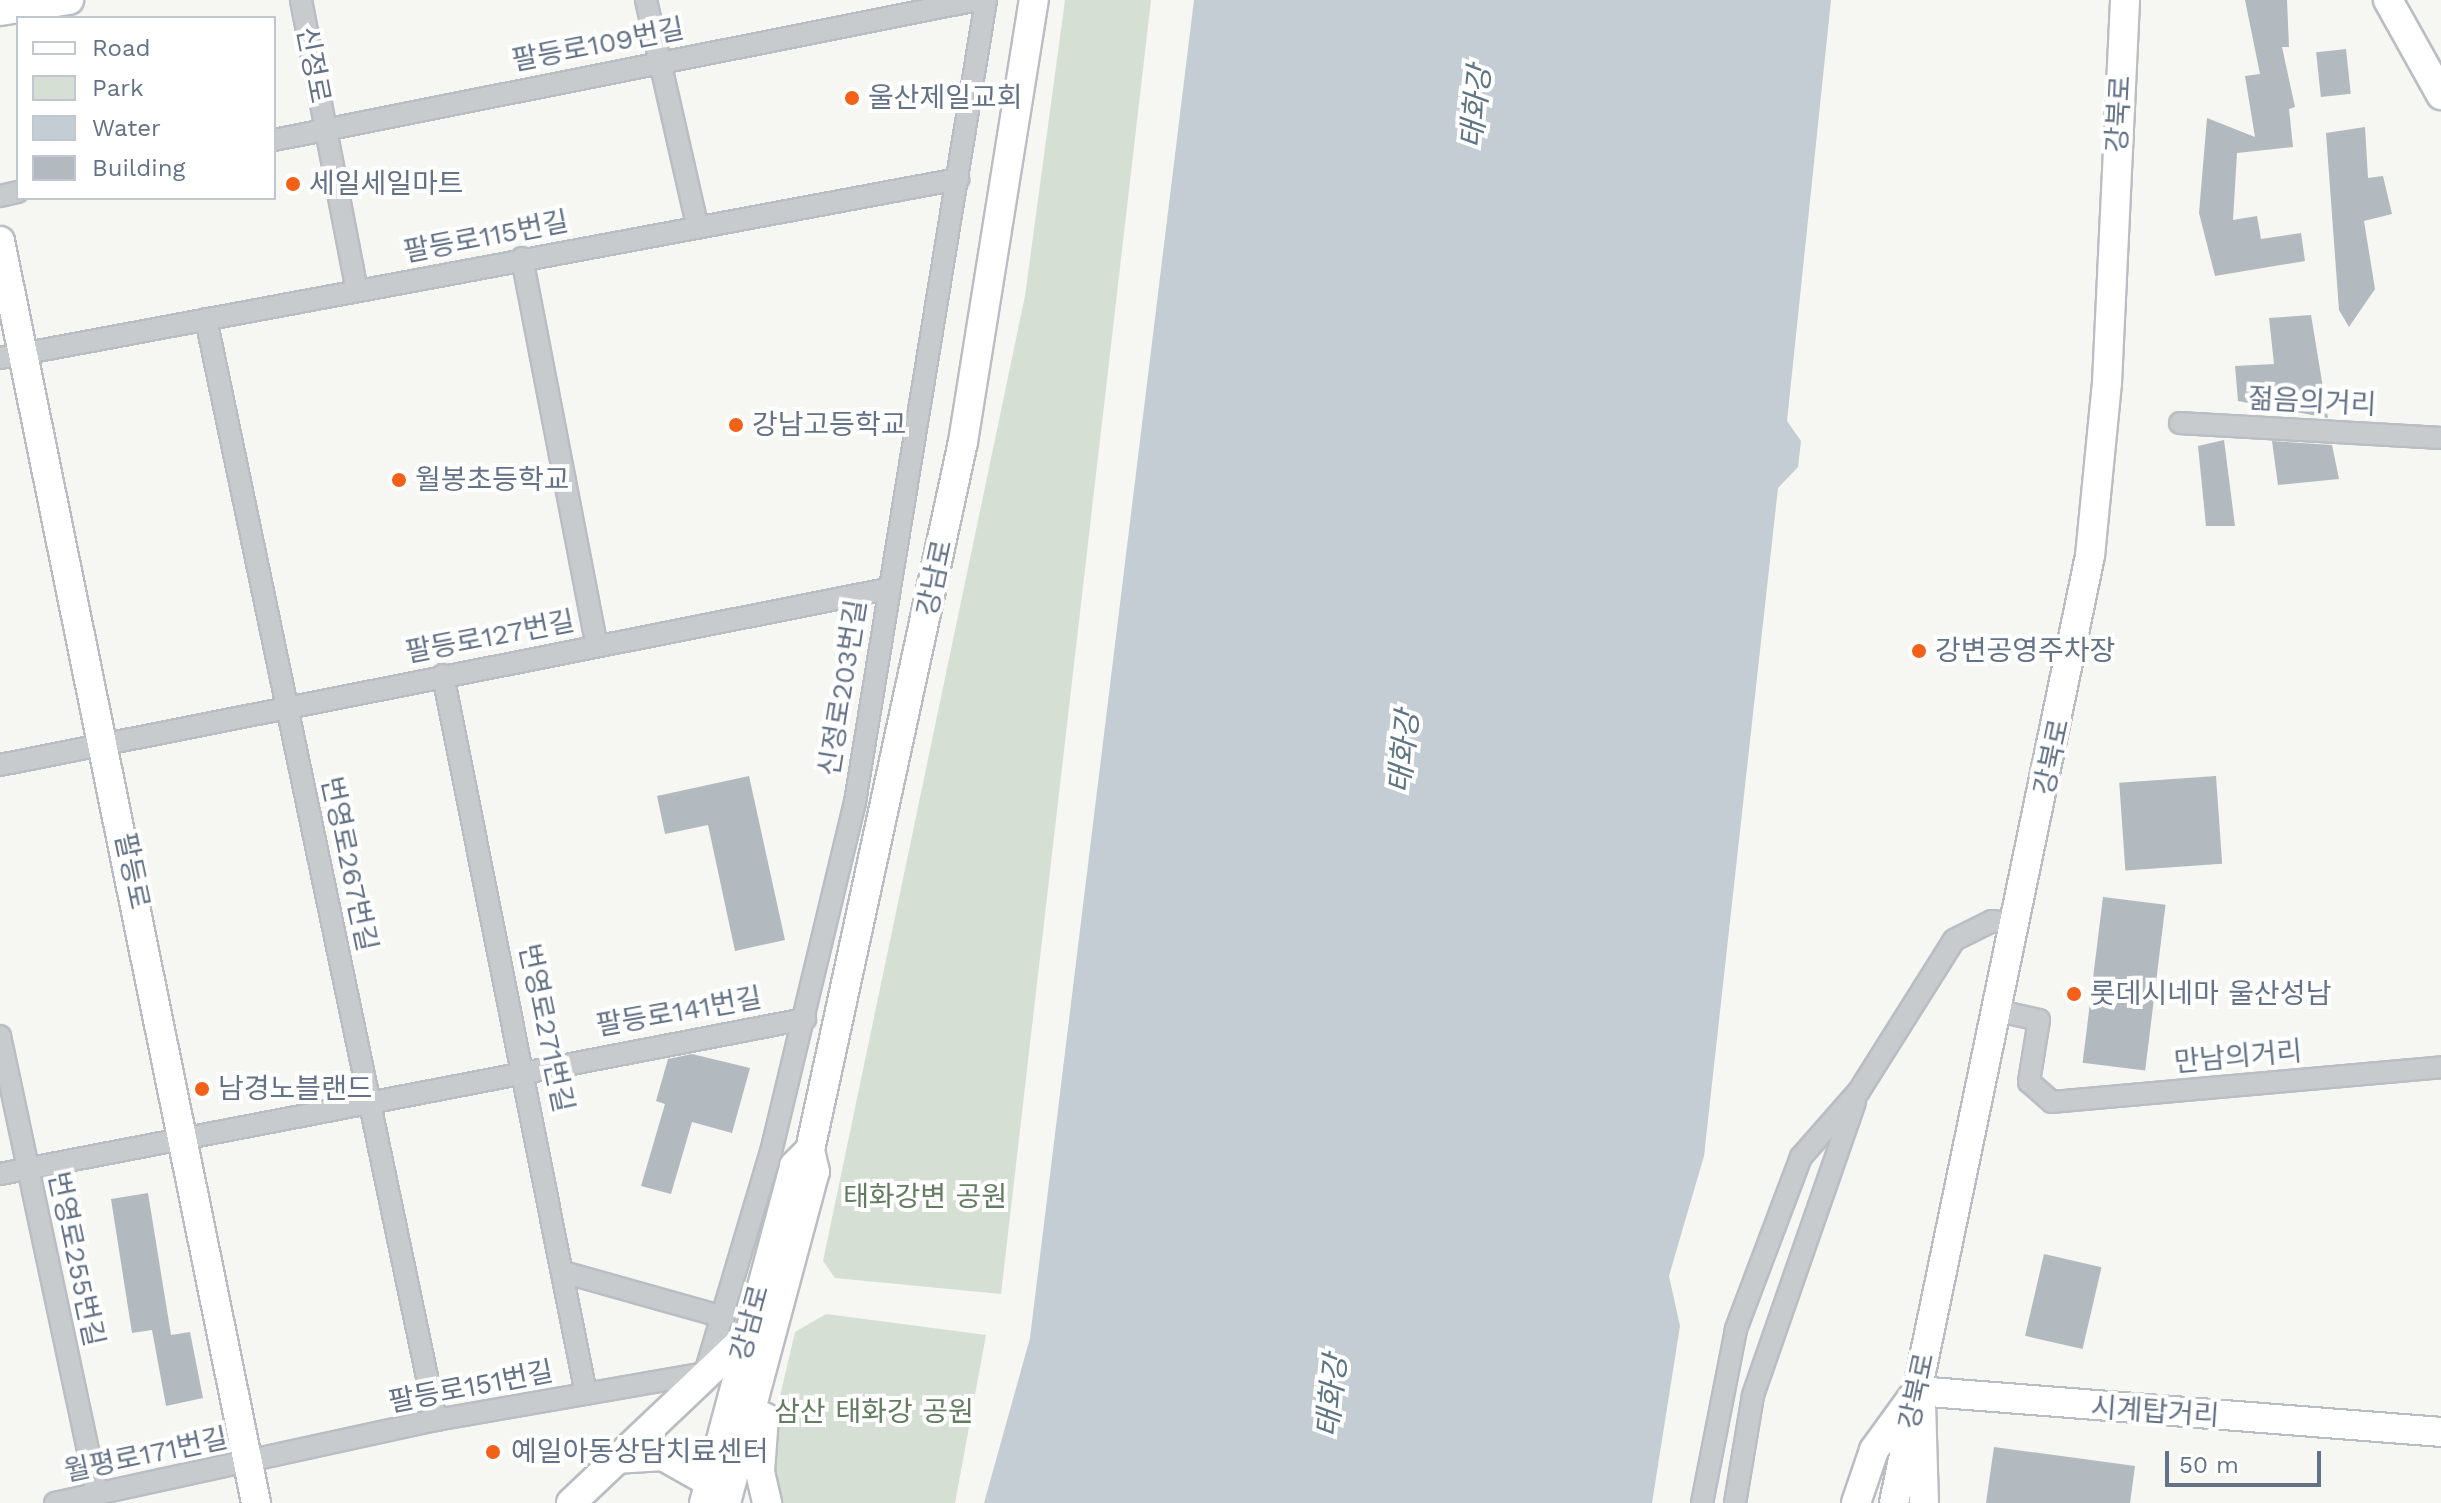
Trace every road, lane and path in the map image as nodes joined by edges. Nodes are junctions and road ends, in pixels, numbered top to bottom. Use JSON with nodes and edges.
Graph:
{"nodes":[{"id":1,"x":69,"y":0,"type":"edge"},
{"id":2,"x":301,"y":0,"type":"edge"},
{"id":3,"x":646,"y":0,"type":"edge"},
{"id":4,"x":977,"y":0,"type":"edge"},
{"id":5,"x":986,"y":0,"type":"edge"},
{"id":6,"x":1034,"y":0,"type":"edge"},
{"id":7,"x":2125,"y":0,"type":"edge"},
{"id":8,"x":2388,"y":0,"type":"edge"},
{"id":9,"x":0,"y":11,"type":"edge"},
{"id":10,"x":656,"y":62,"type":"junction"},
{"id":11,"x":2441,"y":95,"type":"edge"},
{"id":12,"x":325,"y":129,"type":"junction"},
{"id":13,"x":276,"y":140,"type":"edge"},
{"id":14,"x":958,"y":179,"type":"junction"},
{"id":15,"x":697,"y":225,"type":"junction"},
{"id":16,"x":0,"y":241,"type":"edge"},
{"id":17,"x":522,"y":258,"type":"junction"},
{"id":18,"x":357,"y":290,"type":"junction"},
{"id":19,"x":206,"y":319,"type":"junction"},
{"id":20,"x":12,"y":356,"type":"edge"},
{"id":21,"x":2180,"y":423,"type":"dead end"},
{"id":22,"x":2441,"y":438,"type":"edge"},
{"id":23,"x":887,"y":589,"type":"junction"},
{"id":24,"x":596,"y":644,"type":"junction"},
{"id":25,"x":443,"y":675,"type":"junction"},
{"id":26,"x":287,"y":707,"type":"junction"},
{"id":27,"x":106,"y":743,"type":"junction"},
{"id":28,"x":0,"y":765,"type":"edge"},
{"id":29,"x":2016,"y":924,"type":"junction"},
{"id":30,"x":1999,"y":1011,"type":"junction"},
{"id":31,"x":805,"y":1019,"type":"junction"},
{"id":32,"x":0,"y":1036,"type":"edge"},
{"id":33,"x":2441,"y":1067,"type":"edge"},
{"id":34,"x":527,"y":1068,"type":"junction"},
{"id":35,"x":1859,"y":1091,"type":"junction"},
{"id":36,"x":369,"y":1098,"type":"junction"},
{"id":37,"x":187,"y":1134,"type":"junction"},
{"id":38,"x":810,"y":1150,"type":"junction"},
{"id":39,"x":28,"y":1168,"type":"junction"},
{"id":40,"x":0,"y":1174,"type":"edge"},
{"id":41,"x":567,"y":1273,"type":"junction"},
{"id":42,"x":786,"y":1303,"type":"junction"},
{"id":43,"x":724,"y":1317,"type":"junction"},
{"id":44,"x":746,"y":1337,"type":"junction"},
{"id":45,"x":705,"y":1373,"type":"junction"},
{"id":46,"x":1917,"y":1391,"type":"junction"},
{"id":47,"x":586,"y":1394,"type":"junction"},
{"id":48,"x":436,"y":1420,"type":"junction"},
{"id":49,"x":2441,"y":1432,"type":"edge"},
{"id":50,"x":615,"y":1459,"type":"junction"},
{"id":51,"x":248,"y":1461,"type":"junction"},
{"id":52,"x":1858,"y":1492,"type":"edge"},
{"id":53,"x":97,"y":1494,"type":"junction"},
{"id":54,"x":713,"y":1496,"type":"edge"},
{"id":55,"x":1925,"y":1500,"type":"edge"},
{"id":56,"x":55,"y":1503,"type":"edge"},
{"id":57,"x":256,"y":1503,"type":"edge"},
{"id":58,"x":571,"y":1503,"type":"edge"},
{"id":59,"x":767,"y":1503,"type":"edge"},
{"id":60,"x":1702,"y":1503,"type":"edge"},
{"id":61,"x":1735,"y":1503,"type":"edge"},
{"id":62,"x":1894,"y":1503,"type":"edge"}],
"edges":[{"from":1,"to":9,"type":"main road"},
{"from":2,"to":12,"type":"street","name":"신정로"},
{"from":3,"to":10,"type":"street"},
{"from":4,"to":10,"type":"street","name":"팔등로109번길"},
{"from":5,"to":14,"type":"street","name":"신정로203번길"},
{"from":6,"to":38,"type":"main road","name":"강남로"},
{"from":7,"to":29,"type":"main road","name":"강북로"},
{"from":8,"to":11,"type":"main road"},
{"from":10,"to":12,"type":"street","name":"팔등로109번길"},
{"from":10,"to":15,"type":"street"},
{"from":12,"to":13,"type":"street","name":"팔등로109번길"},
{"from":12,"to":18,"type":"street"},
{"from":14,"to":15,"type":"street","name":"팔등로115번길"},
{"from":14,"to":23,"type":"street","name":"신정로203번길"},
{"from":15,"to":17,"type":"street","name":"팔등로115번길"},
{"from":16,"to":20,"type":"main road","name":"팔등로"},
{"from":17,"to":18,"type":"street","name":"팔등로115번길"},
{"from":17,"to":24,"type":"street"},
{"from":18,"to":19,"type":"street","name":"팔등로115번길"},
{"from":19,"to":20,"type":"street","name":"팔등로115번길"},
{"from":19,"to":26,"type":"street","name":"번영로267번길"},
{"from":20,"to":27,"type":"main road","name":"팔등로"},
{"from":21,"to":22,"type":"street","name":"젊음의거리"},
{"from":23,"to":24,"type":"street","name":"팔등로127번길"},
{"from":23,"to":31,"type":"street","name":"신정로203번길"},
{"from":24,"to":25,"type":"street","name":"팔등로127번길"},
{"from":25,"to":26,"type":"street","name":"팔등로127번길"},
{"from":25,"to":34,"type":"street","name":"번영로271번길"},
{"from":26,"to":27,"type":"street","name":"팔등로127번길"},
{"from":26,"to":36,"type":"street","name":"번영로267번길"},
{"from":27,"to":28,"type":"street","name":"팔등로127번길"},
{"from":27,"to":37,"type":"main road","name":"팔등로"},
{"from":29,"to":30,"type":"main road","name":"강북로"},
{"from":29,"to":35,"type":"street"},
{"from":30,"to":33,"type":"street","name":"만남의거리"},
{"from":30,"to":46,"type":"main road","name":"강북로"},
{"from":31,"to":34,"type":"street","name":"팔등로141번길"},
{"from":31,"to":43,"type":"street","name":"신정로203번길"},
{"from":32,"to":39,"type":"street","name":"번영로255번길"},
{"from":34,"to":36,"type":"street","name":"팔등로141번길"},
{"from":34,"to":41,"type":"street","name":"번영로271번길"},
{"from":35,"to":60,"type":"street"},
{"from":35,"to":61,"type":"street"},
{"from":36,"to":37,"type":"street","name":"팔등로141번길"},
{"from":36,"to":48,"type":"street","name":"번영로267번길"},
{"from":37,"to":39,"type":"street","name":"팔등로141번길"},
{"from":37,"to":51,"type":"main road","name":"팔등로"},
{"from":38,"to":42,"type":"main road","name":"강남로"},
{"from":38,"to":44,"type":"main road","name":"강남로"},
{"from":39,"to":40,"type":"street","name":"팔등로141번길"},
{"from":39,"to":53,"type":"street","name":"번영로255번길"},
{"from":41,"to":43,"type":"street"},
{"from":41,"to":47,"type":"street","name":"번영로271번길"},
{"from":42,"to":44,"type":"main road"},
{"from":42,"to":54,"type":"main road","name":"강남로"},
{"from":42,"to":59,"type":"main road"},
{"from":43,"to":45,"type":"street","name":"신정로203번길"},
{"from":44,"to":45,"type":"main road"},
{"from":44,"to":54,"type":"main road","name":"강남로"},
{"from":45,"to":47,"type":"street","name":"팔등로151번길"},
{"from":45,"to":50,"type":"main road"},
{"from":46,"to":49,"type":"main road","name":"시계탑거리"},
{"from":46,"to":52,"type":"main road"},
{"from":46,"to":55,"type":"main road"},
{"from":46,"to":62,"type":"main road","name":"강북로"},
{"from":47,"to":48,"type":"street","name":"팔등로151번길"},
{"from":48,"to":51,"type":"street","name":"팔등로151번길"},
{"from":50,"to":54,"type":"main road"},
{"from":50,"to":58,"type":"main road"},
{"from":51,"to":53,"type":"street","name":"월평로171번길"},
{"from":51,"to":57,"type":"main road","name":"팔등로"},
{"from":53,"to":56,"type":"street","name":"월평로171번길"}]}
